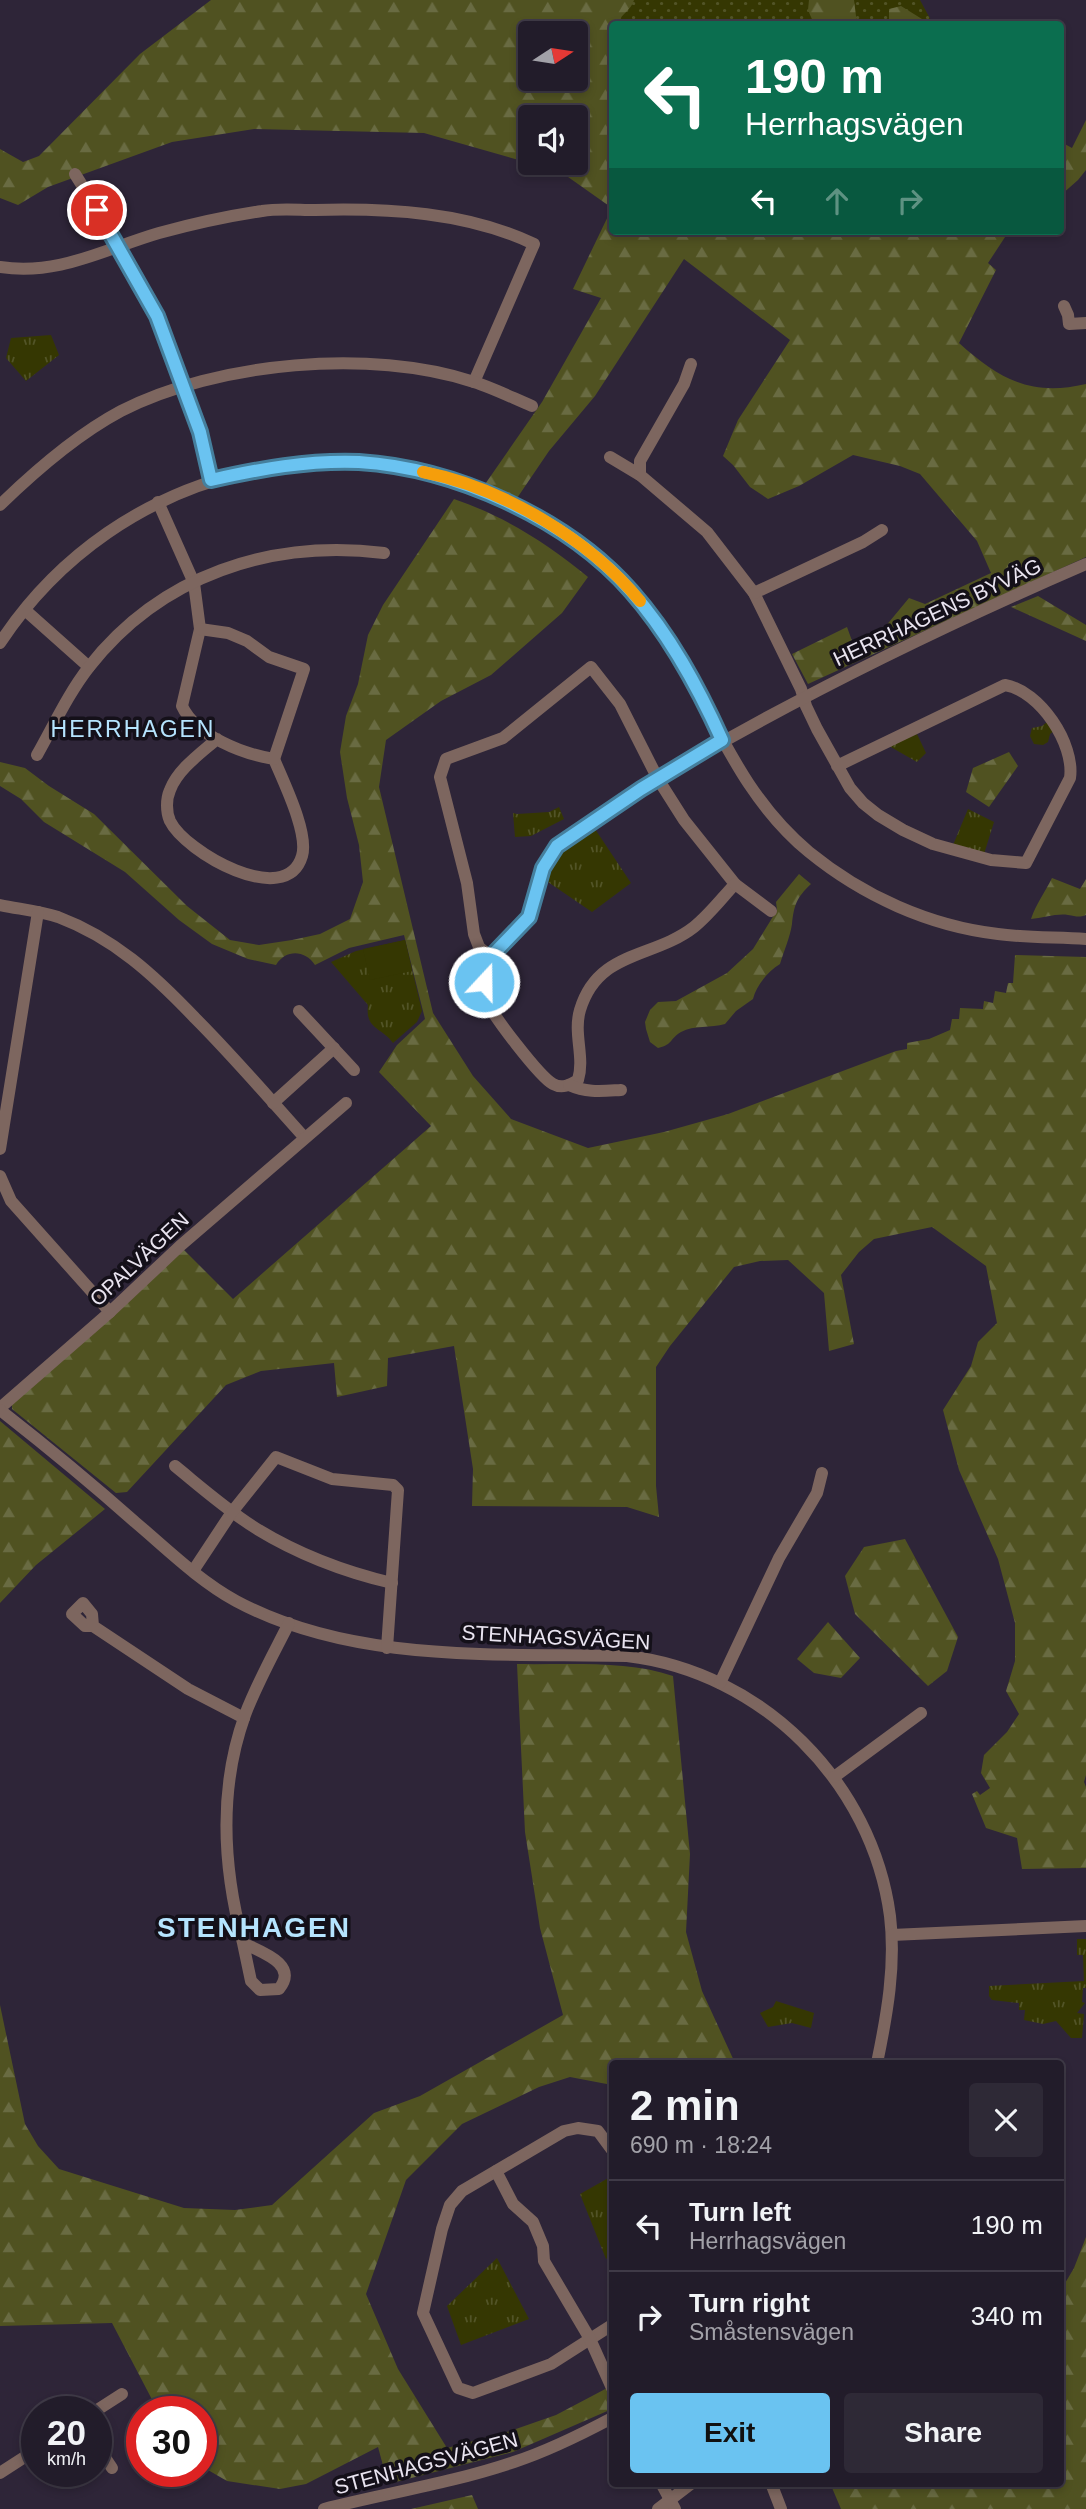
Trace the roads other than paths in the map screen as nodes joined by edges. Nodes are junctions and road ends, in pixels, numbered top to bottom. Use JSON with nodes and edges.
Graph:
{"nodes":[{"id":1,"x":75,"y":174,"type":"dead end"},
{"id":2,"x":120,"y":246,"type":"junction"},
{"id":3,"x":0,"y":267,"type":"edge"},
{"id":4,"x":1064,"y":306,"type":"dead end"},
{"id":5,"x":1086,"y":323,"type":"edge"},
{"id":6,"x":691,"y":364,"type":"dead end"},
{"id":7,"x":474,"y":382,"type":"junction"},
{"id":8,"x":184,"y":386,"type":"junction"},
{"id":9,"x":532,"y":407,"type":"dead end"},
{"id":10,"x":610,"y":457,"type":"dead end"},
{"id":11,"x":640,"y":475,"type":"junction"},
{"id":12,"x":211,"y":480,"type":"junction"},
{"id":13,"x":158,"y":502,"type":"junction"},
{"id":14,"x":0,"y":505,"type":"edge"},
{"id":15,"x":881,"y":530,"type":"dead end"},
{"id":16,"x":384,"y":553,"type":"dead end"},
{"id":17,"x":1086,"y":564,"type":"edge"},
{"id":18,"x":194,"y":583,"type":"junction"},
{"id":19,"x":754,"y":593,"type":"junction"},
{"id":20,"x":25,"y":610,"type":"junction"},
{"id":21,"x":200,"y":629,"type":"junction"},
{"id":22,"x":0,"y":643,"type":"edge"},
{"id":23,"x":89,"y":667,"type":"junction"},
{"id":24,"x":804,"y":696,"type":"junction"},
{"id":25,"x":217,"y":739,"type":"junction"},
{"id":26,"x":722,"y":740,"type":"junction"},
{"id":27,"x":37,"y":755,"type":"dead end"},
{"id":28,"x":274,"y":759,"type":"junction"},
{"id":29,"x":837,"y":766,"type":"junction"},
{"id":30,"x":658,"y":779,"type":"junction"},
{"id":31,"x":736,"y":884,"type":"junction"},
{"id":32,"x":0,"y":905,"type":"edge"},
{"id":33,"x":771,"y":911,"type":"dead end"},
{"id":34,"x":38,"y":912,"type":"junction"},
{"id":35,"x":1086,"y":939,"type":"edge"},
{"id":36,"x":491,"y":957,"type":"junction"},
{"id":37,"x":299,"y":1011,"type":"dead end"},
{"id":38,"x":334,"y":1048,"type":"junction"},
{"id":39,"x":355,"y":1070,"type":"dead end"},
{"id":40,"x":569,"y":1085,"type":"junction"},
{"id":41,"x":621,"y":1090,"type":"dead end"},
{"id":42,"x":273,"y":1103,"type":"junction"},
{"id":43,"x":346,"y":1103,"type":"dead end"},
{"id":44,"x":304,"y":1137,"type":"junction"},
{"id":45,"x":0,"y":1149,"type":"edge"},
{"id":46,"x":0,"y":1176,"type":"edge"},
{"id":47,"x":110,"y":1312,"type":"junction"},
{"id":48,"x":0,"y":1409,"type":"edge"},
{"id":49,"x":175,"y":1466,"type":"dead end"},
{"id":50,"x":822,"y":1473,"type":"dead end"},
{"id":51,"x":232,"y":1512,"type":"junction"},
{"id":52,"x":193,"y":1571,"type":"junction"},
{"id":53,"x":392,"y":1583,"type":"junction"},
{"id":54,"x":289,"y":1623,"type":"junction"},
{"id":55,"x":93,"y":1626,"type":"dead end"},
{"id":56,"x":387,"y":1648,"type":"junction"},
{"id":57,"x":720,"y":1683,"type":"junction"},
{"id":58,"x":921,"y":1713,"type":"dead end"},
{"id":59,"x":244,"y":1718,"type":"junction"},
{"id":60,"x":834,"y":1777,"type":"junction"},
{"id":61,"x":1083,"y":1923,"type":"edge"},
{"id":62,"x":892,"y":1935,"type":"junction"},
{"id":63,"x":243,"y":1943,"type":"dead end"},
{"id":64,"x":878,"y":2060,"type":"edge"},
{"id":65,"x":609,"y":2146,"type":"edge"},
{"id":66,"x":496,"y":2171,"type":"junction"},
{"id":67,"x":609,"y":2327,"type":"edge"},
{"id":68,"x":590,"y":2339,"type":"junction"},
{"id":69,"x":609,"y":2381,"type":"edge"},
{"id":70,"x":122,"y":2394,"type":"dead end"},
{"id":71,"x":112,"y":2400,"type":"edge"},
{"id":72,"x":609,"y":2420,"type":"edge"},
{"id":73,"x":21,"y":2458,"type":"edge"},
{"id":74,"x":2,"y":2469,"type":"edge"},
{"id":75,"x":663,"y":2487,"type":"edge"},
{"id":76,"x":688,"y":2487,"type":"edge"},
{"id":77,"x":773,"y":2487,"type":"edge"},
{"id":78,"x":672,"y":2504,"type":"edge"},
{"id":79,"x":324,"y":2509,"type":"edge"},
{"id":80,"x":657,"y":2509,"type":"edge"},
{"id":81,"x":781,"y":2509,"type":"edge"}],
"edges":[{"from":1,"to":2,"type":"street"},
{"from":2,"to":3,"type":"street"},
{"from":2,"to":7,"type":"street"},
{"from":2,"to":8,"type":"street"},
{"from":4,"to":5,"type":"street"},
{"from":6,"to":11,"type":"street"},
{"from":7,"to":8,"type":"street"},
{"from":7,"to":9,"type":"street"},
{"from":8,"to":12,"type":"street"},
{"from":8,"to":14,"type":"street"},
{"from":10,"to":11,"type":"street"},
{"from":11,"to":19,"type":"street"},
{"from":12,"to":13,"type":"street"},
{"from":12,"to":26,"type":"street"},
{"from":13,"to":18,"type":"street"},
{"from":13,"to":20,"type":"street"},
{"from":15,"to":19,"type":"street"},
{"from":16,"to":18,"type":"street"},
{"from":17,"to":24,"type":"street","name":"HERRHAGENS BYVÄG"},
{"from":18,"to":21,"type":"street"},
{"from":18,"to":23,"type":"street"},
{"from":19,"to":24,"type":"street"},
{"from":20,"to":22,"type":"street"},
{"from":20,"to":23,"type":"street"},
{"from":21,"to":25,"type":"street"},
{"from":21,"to":28,"type":"street"},
{"from":23,"to":27,"type":"street"},
{"from":24,"to":26,"type":"street","name":"HERRHAGENS BYVÄG"},
{"from":24,"to":29,"type":"street"},
{"from":25,"to":28,"type":"street"},
{"from":25,"to":28,"type":"street"},
{"from":26,"to":30,"type":"street","name":"HERRHAGENS BYVÄG"},
{"from":26,"to":35,"type":"street"},
{"from":29,"to":29,"type":"street"},
{"from":30,"to":31,"type":"street"},
{"from":30,"to":36,"type":"street","name":"HERRHAGENS BYVÄG"},
{"from":30,"to":36,"type":"street"},
{"from":31,"to":33,"type":"street"},
{"from":31,"to":40,"type":"street"},
{"from":32,"to":34,"type":"street"},
{"from":34,"to":42,"type":"street"},
{"from":34,"to":45,"type":"street"},
{"from":36,"to":40,"type":"street"},
{"from":37,"to":38,"type":"street"},
{"from":38,"to":39,"type":"street"},
{"from":38,"to":42,"type":"street"},
{"from":40,"to":41,"type":"street"},
{"from":42,"to":44,"type":"street"},
{"from":43,"to":44,"type":"street","name":"OPALVÄGEN"},
{"from":44,"to":47,"type":"street","name":"OPALVÄGEN"},
{"from":46,"to":47,"type":"street"},
{"from":47,"to":48,"type":"street","name":"OPALVÄGEN"},
{"from":48,"to":52,"type":"street","name":"STENHAGSVÄGEN"},
{"from":49,"to":51,"type":"street"},
{"from":50,"to":57,"type":"street"},
{"from":51,"to":52,"type":"street"},
{"from":51,"to":53,"type":"street"},
{"from":51,"to":53,"type":"street"},
{"from":52,"to":54,"type":"street","name":"STENHAGSVÄGEN"},
{"from":53,"to":56,"type":"street"},
{"from":54,"to":56,"type":"street","name":"STENHAGSVÄGEN"},
{"from":54,"to":59,"type":"street"},
{"from":55,"to":59,"type":"street"},
{"from":56,"to":57,"type":"street","name":"STENHAGSVÄGEN"},
{"from":57,"to":60,"type":"street","name":"STENHAGSVÄGEN"},
{"from":58,"to":60,"type":"street"},
{"from":59,"to":63,"type":"street"},
{"from":60,"to":62,"type":"street","name":"STENHAGSVÄGEN"},
{"from":61,"to":62,"type":"street"},
{"from":62,"to":64,"type":"street","name":"STENHAGSVÄGEN"},
{"from":65,"to":66,"type":"street"},
{"from":66,"to":68,"type":"street"},
{"from":66,"to":68,"type":"street"},
{"from":67,"to":68,"type":"street"},
{"from":68,"to":69,"type":"street"},
{"from":70,"to":71,"type":"street"},
{"from":72,"to":79,"type":"street","name":"STENHAGSVÄGEN"},
{"from":73,"to":74,"type":"street"},
{"from":75,"to":78,"type":"street"},
{"from":76,"to":78,"type":"street"},
{"from":77,"to":81,"type":"street"},
{"from":78,"to":80,"type":"street"}]}
